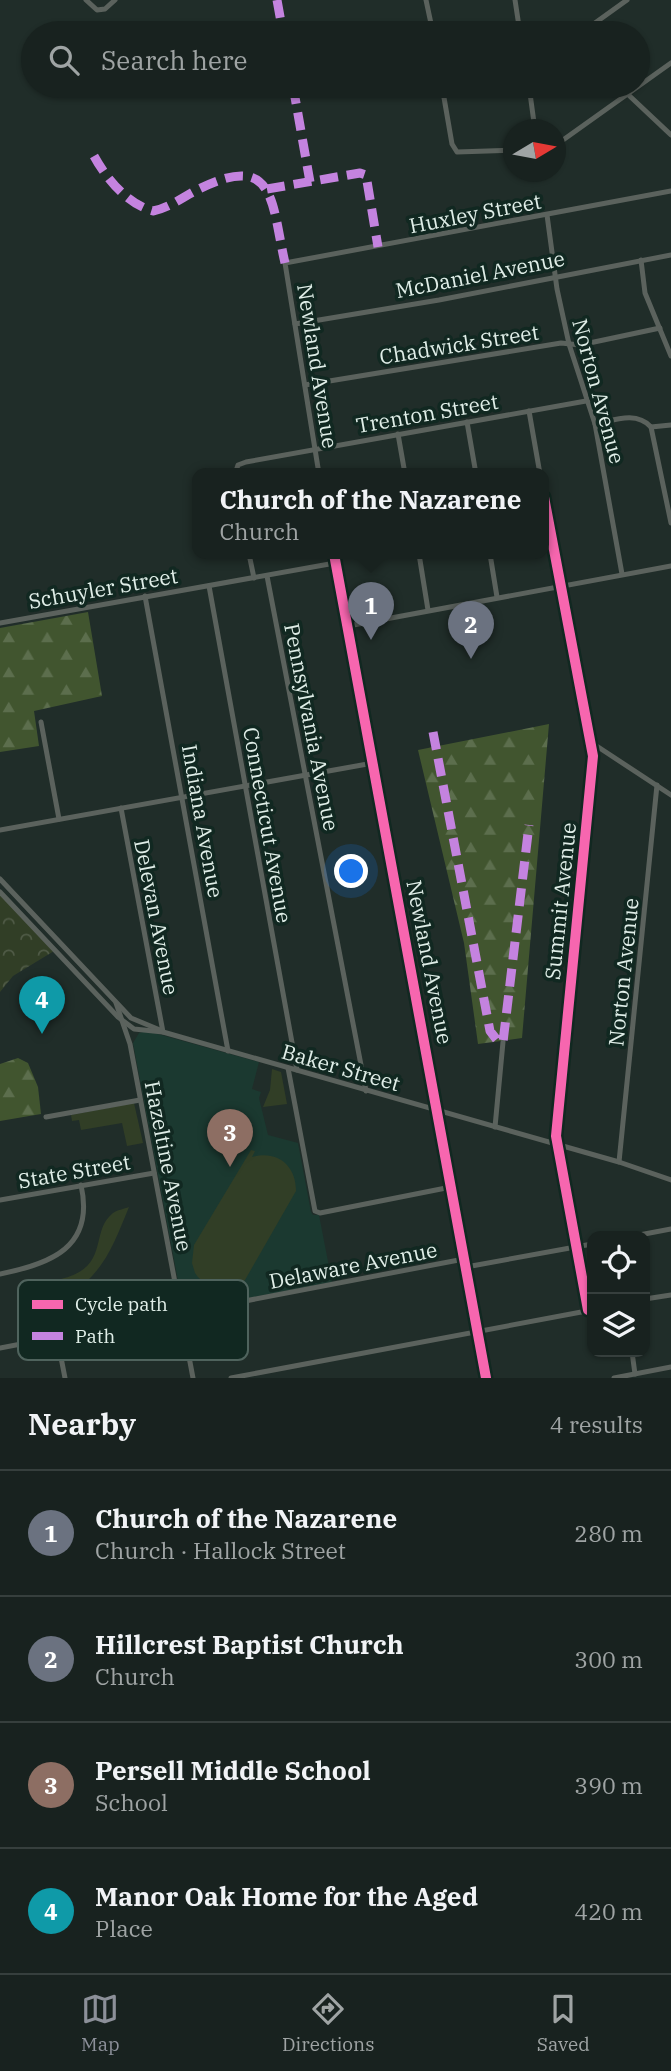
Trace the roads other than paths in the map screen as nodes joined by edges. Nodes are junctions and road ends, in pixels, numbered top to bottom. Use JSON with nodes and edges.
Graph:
{"nodes":[{"id":1,"x":86,"y":0,"type":"edge"},
{"id":2,"x":115,"y":0,"type":"edge"},
{"id":3,"x":426,"y":0,"type":"edge"},
{"id":4,"x":515,"y":0,"type":"edge"},
{"id":5,"x":627,"y":0,"type":"edge"},
{"id":6,"x":430,"y":21,"type":"edge"},
{"id":7,"x":518,"y":21,"type":"edge"},
{"id":8,"x":598,"y":21,"type":"edge"},
{"id":9,"x":671,"y":63,"type":"edge"},
{"id":10,"x":650,"y":78,"type":"edge"},
{"id":11,"x":444,"y":98,"type":"edge"},
{"id":12,"x":531,"y":98,"type":"edge"},
{"id":13,"x":623,"y":98,"type":"edge"},
{"id":14,"x":632,"y":98,"type":"edge"},
{"id":15,"x":534,"y":119,"type":"edge"},
{"id":16,"x":671,"y":135,"type":"edge"},
{"id":17,"x":566,"y":140,"type":"edge"},
{"id":18,"x":503,"y":151,"type":"edge"},
{"id":19,"x":671,"y":191,"type":"edge"},
{"id":20,"x":547,"y":215,"type":"junction"},
{"id":21,"x":671,"y":255,"type":"edge"},
{"id":22,"x":641,"y":260,"type":"junction"},
{"id":23,"x":285,"y":263,"type":"joint"},
{"id":24,"x":555,"y":276,"type":"junction"},
{"id":25,"x":295,"y":324,"type":"junction"},
{"id":26,"x":660,"y":328,"type":"junction"},
{"id":27,"x":569,"y":344,"type":"junction"},
{"id":28,"x":671,"y":356,"type":"edge"},
{"id":29,"x":304,"y":386,"type":"junction"},
{"id":30,"x":586,"y":401,"type":"junction"},
{"id":31,"x":529,"y":411,"type":"junction"},
{"id":32,"x":467,"y":422,"type":"junction"},
{"id":33,"x":595,"y":424,"type":"junction"},
{"id":34,"x":671,"y":425,"type":"edge"},
{"id":35,"x":651,"y":427,"type":"junction"},
{"id":36,"x":398,"y":434,"type":"junction"},
{"id":37,"x":314,"y":449,"type":"junction"},
{"id":38,"x":239,"y":468,"type":"edge"},
{"id":39,"x":318,"y":468,"type":"edge"},
{"id":40,"x":404,"y":468,"type":"edge"},
{"id":41,"x":475,"y":468,"type":"edge"},
{"id":42,"x":539,"y":468,"type":"edge"},
{"id":43,"x":671,"y":523,"type":"edge"},
{"id":44,"x":549,"y":525,"type":"edge"},
{"id":45,"x":250,"y":559,"type":"edge"},
{"id":46,"x":335,"y":559,"type":"edge"},
{"id":47,"x":420,"y":559,"type":"edge"},
{"id":48,"x":492,"y":559,"type":"edge"},
{"id":49,"x":335,"y":563,"type":"junction"},
{"id":50,"x":671,"y":566,"type":"edge"},
{"id":51,"x":622,"y":574,"type":"junction"},
{"id":52,"x":267,"y":576,"type":"junction"},
{"id":53,"x":254,"y":578,"type":"junction"},
{"id":54,"x":209,"y":586,"type":"junction"},
{"id":55,"x":560,"y":586,"type":"junction"},
{"id":56,"x":145,"y":596,"type":"junction"},
{"id":57,"x":497,"y":597,"type":"junction"},
{"id":58,"x":428,"y":610,"type":"junction"},
{"id":59,"x":0,"y":623,"type":"edge"},
{"id":60,"x":348,"y":625,"type":"junction"},
{"id":61,"x":41,"y":722,"type":"dead end"},
{"id":62,"x":589,"y":741,"type":"junction"},
{"id":63,"x":373,"y":763,"type":"junction"},
{"id":64,"x":306,"y":775,"type":"junction"},
{"id":65,"x":657,"y":785,"type":"junction"},
{"id":66,"x":244,"y":786,"type":"junction"},
{"id":67,"x":671,"y":795,"type":"edge"},
{"id":68,"x":183,"y":797,"type":"junction"},
{"id":69,"x":121,"y":808,"type":"junction"},
{"id":70,"x":59,"y":819,"type":"junction"},
{"id":71,"x":0,"y":830,"type":"edge"},
{"id":72,"x":0,"y":879,"type":"edge"},
{"id":73,"x":0,"y":892,"type":"edge"},
{"id":74,"x":116,"y":1003,"type":"junction"},
{"id":75,"x":125,"y":1023,"type":"junction"},
{"id":76,"x":145,"y":1030,"type":"junction"},
{"id":77,"x":163,"y":1032,"type":"junction"},
{"id":78,"x":130,"y":1042,"type":"junction"},
{"id":79,"x":503,"y":1042,"type":"dead end"},
{"id":80,"x":228,"y":1051,"type":"junction"},
{"id":81,"x":288,"y":1068,"type":"junction"},
{"id":82,"x":297,"y":1070,"type":"junction"},
{"id":83,"x":366,"y":1091,"type":"junction"},
{"id":84,"x":140,"y":1100,"type":"junction"},
{"id":85,"x":438,"y":1111,"type":"junction"},
{"id":86,"x":46,"y":1117,"type":"dead end"},
{"id":87,"x":495,"y":1127,"type":"junction"},
{"id":88,"x":558,"y":1144,"type":"junction"},
{"id":89,"x":619,"y":1162,"type":"junction"},
{"id":90,"x":154,"y":1173,"type":"junction"},
{"id":91,"x":671,"y":1180,"type":"edge"},
{"id":92,"x":81,"y":1185,"type":"junction"},
{"id":93,"x":451,"y":1188,"type":"junction"},
{"id":94,"x":0,"y":1200,"type":"edge"},
{"id":95,"x":671,"y":1229,"type":"edge"},
{"id":96,"x":650,"y":1233,"type":"edge"},
{"id":97,"x":587,"y":1245,"type":"edge"},
{"id":98,"x":576,"y":1247,"type":"junction"},
{"id":99,"x":464,"y":1259,"type":"junction"},
{"id":100,"x":466,"y":1267,"type":"junction"},
{"id":101,"x":0,"y":1274,"type":"edge"},
{"id":102,"x":174,"y":1280,"type":"edge"},
{"id":103,"x":671,"y":1295,"type":"edge"},
{"id":104,"x":587,"y":1296,"type":"edge"},
{"id":105,"x":650,"y":1298,"type":"edge"},
{"id":106,"x":248,"y":1301,"type":"edge"},
{"id":107,"x":587,"y":1311,"type":"edge"},
{"id":108,"x":478,"y":1331,"type":"junction"},
{"id":109,"x":18,"y":1345,"type":"edge"},
{"id":110,"x":0,"y":1348,"type":"edge"},
{"id":111,"x":633,"y":1357,"type":"edge"},
{"id":112,"x":61,"y":1360,"type":"edge"},
{"id":113,"x":190,"y":1360,"type":"edge"},
{"id":114,"x":671,"y":1367,"type":"edge"},
{"id":115,"x":635,"y":1374,"type":"junction"},
{"id":116,"x":626,"y":1377,"type":"edge"},
{"id":117,"x":65,"y":1378,"type":"edge"},
{"id":118,"x":193,"y":1378,"type":"edge"},
{"id":119,"x":232,"y":1378,"type":"edge"},
{"id":120,"x":486,"y":1378,"type":"edge"},
{"id":121,"x":614,"y":1378,"type":"edge"}],
"edges":[{"from":1,"to":2,"type":"street"},
{"from":3,"to":6,"type":"street"},
{"from":4,"to":7,"type":"street"},
{"from":5,"to":8,"type":"street"},
{"from":9,"to":10,"type":"street"},
{"from":11,"to":18,"type":"street"},
{"from":12,"to":15,"type":"street"},
{"from":13,"to":17,"type":"street"},
{"from":14,"to":16,"type":"street"},
{"from":19,"to":20,"type":"street","name":"Huxley Street"},
{"from":20,"to":23,"type":"street","name":"Huxley Street"},
{"from":20,"to":24,"type":"street","name":"Norton Avenue"},
{"from":21,"to":22,"type":"street","name":"McDaniel Avenue"},
{"from":22,"to":24,"type":"street","name":"McDaniel Avenue"},
{"from":22,"to":26,"type":"street"},
{"from":23,"to":25,"type":"street","name":"Newland Avenue"},
{"from":24,"to":25,"type":"street","name":"McDaniel Avenue"},
{"from":24,"to":27,"type":"street","name":"Norton Avenue"},
{"from":25,"to":29,"type":"street","name":"Newland Avenue"},
{"from":26,"to":27,"type":"street","name":"Chadwick Street"},
{"from":26,"to":28,"type":"street"},
{"from":27,"to":29,"type":"street","name":"Chadwick Street"},
{"from":27,"to":30,"type":"street","name":"Norton Avenue"},
{"from":29,"to":37,"type":"street","name":"Newland Avenue"},
{"from":30,"to":31,"type":"street","name":"Trenton Street"},
{"from":30,"to":33,"type":"street","name":"Norton Avenue"},
{"from":31,"to":32,"type":"street","name":"Trenton Street"},
{"from":31,"to":42,"type":"street"},
{"from":32,"to":36,"type":"street","name":"Trenton Street"},
{"from":32,"to":41,"type":"street"},
{"from":33,"to":35,"type":"street"},
{"from":33,"to":51,"type":"street","name":"Norton Avenue"},
{"from":34,"to":35,"type":"street"},
{"from":35,"to":43,"type":"street"},
{"from":36,"to":37,"type":"street","name":"Trenton Street"},
{"from":36,"to":40,"type":"street"},
{"from":37,"to":38,"type":"street","name":"Trenton Street"},
{"from":37,"to":39,"type":"street","name":"Newland Avenue"},
{"from":44,"to":55,"type":"street","name":"Summit Avenue"},
{"from":45,"to":53,"type":"street"},
{"from":46,"to":49,"type":"street","name":"Newland Avenue"},
{"from":47,"to":58,"type":"street"},
{"from":48,"to":57,"type":"street"},
{"from":49,"to":52,"type":"street","name":"Schuyler Street"},
{"from":49,"to":60,"type":"street","name":"Newland Avenue"},
{"from":50,"to":51,"type":"street"},
{"from":51,"to":55,"type":"street"},
{"from":52,"to":53,"type":"street","name":"Schuyler Street"},
{"from":52,"to":64,"type":"street","name":"Pennsylvania Avenue"},
{"from":53,"to":54,"type":"street","name":"Schuyler Street"},
{"from":54,"to":56,"type":"street","name":"Schuyler Street"},
{"from":54,"to":66,"type":"street","name":"Connecticut Avenue"},
{"from":55,"to":57,"type":"street"},
{"from":55,"to":62,"type":"street","name":"Summit Avenue"},
{"from":56,"to":59,"type":"street","name":"Schuyler Street"},
{"from":56,"to":68,"type":"street","name":"Indiana Avenue"},
{"from":57,"to":58,"type":"street"},
{"from":58,"to":60,"type":"street"},
{"from":60,"to":63,"type":"street","name":"Newland Avenue"},
{"from":61,"to":70,"type":"street"},
{"from":62,"to":65,"type":"street"},
{"from":62,"to":88,"type":"street","name":"Summit Avenue"},
{"from":63,"to":64,"type":"street"},
{"from":63,"to":85,"type":"street","name":"Newland Avenue"},
{"from":64,"to":66,"type":"street"},
{"from":64,"to":83,"type":"street","name":"Pennsylvania Avenue"},
{"from":65,"to":67,"type":"street"},
{"from":65,"to":89,"type":"street","name":"Norton Avenue"},
{"from":66,"to":68,"type":"street"},
{"from":66,"to":82,"type":"street","name":"Connecticut Avenue"},
{"from":68,"to":69,"type":"street"},
{"from":68,"to":80,"type":"street","name":"Indiana Avenue"},
{"from":69,"to":70,"type":"street"},
{"from":69,"to":77,"type":"street","name":"Delevan Avenue"},
{"from":70,"to":71,"type":"street"},
{"from":72,"to":74,"type":"street","name":"Baker Street"},
{"from":73,"to":75,"type":"street","name":"Baker Street"},
{"from":74,"to":75,"type":"street","name":"Hazeltine Avenue"},
{"from":74,"to":77,"type":"street","name":"Baker Street"},
{"from":75,"to":76,"type":"street","name":"Baker Street"},
{"from":75,"to":78,"type":"street","name":"Hazeltine Avenue"},
{"from":76,"to":77,"type":"street","name":"Baker Street"},
{"from":76,"to":78,"type":"street"},
{"from":77,"to":80,"type":"street","name":"Baker Street"},
{"from":78,"to":84,"type":"street","name":"Hazeltine Avenue"},
{"from":79,"to":87,"type":"street"},
{"from":80,"to":81,"type":"street","name":"Baker Street"},
{"from":81,"to":82,"type":"street","name":"Baker Street"},
{"from":81,"to":93,"type":"street"},
{"from":82,"to":83,"type":"street","name":"Baker Street"},
{"from":83,"to":85,"type":"street","name":"Baker Street"},
{"from":84,"to":86,"type":"street"},
{"from":84,"to":90,"type":"street","name":"Hazeltine Avenue"},
{"from":85,"to":87,"type":"street","name":"Baker Street"},
{"from":85,"to":93,"type":"street","name":"Newland Avenue"},
{"from":87,"to":88,"type":"street","name":"Baker Street"},
{"from":88,"to":89,"type":"street","name":"Baker Street"},
{"from":88,"to":98,"type":"street","name":"Summit Avenue"},
{"from":89,"to":91,"type":"street","name":"Baker Street"},
{"from":90,"to":92,"type":"street","name":"State Street"},
{"from":90,"to":102,"type":"street","name":"Hazeltine Avenue"},
{"from":92,"to":94,"type":"street","name":"State Street"},
{"from":92,"to":101,"type":"street"},
{"from":93,"to":99,"type":"street","name":"Newland Avenue"},
{"from":95,"to":96,"type":"street"},
{"from":97,"to":98,"type":"street","name":"Delaware Avenue"},
{"from":98,"to":100,"type":"street","name":"Delaware Avenue"},
{"from":98,"to":104,"type":"street","name":"Summit Avenue"},
{"from":99,"to":100,"type":"street","name":"Newland Avenue"},
{"from":99,"to":106,"type":"street","name":"Delaware Avenue"},
{"from":100,"to":108,"type":"street","name":"Newland Avenue"},
{"from":103,"to":105,"type":"street"},
{"from":107,"to":108,"type":"street"},
{"from":108,"to":119,"type":"street"},
{"from":108,"to":120,"type":"street","name":"Newland Avenue"},
{"from":109,"to":110,"type":"street","name":"Delaware Avenue"},
{"from":111,"to":115,"type":"street"},
{"from":112,"to":117,"type":"street"},
{"from":113,"to":118,"type":"street","name":"Hazeltine Avenue"},
{"from":114,"to":115,"type":"street"},
{"from":115,"to":116,"type":"street"},
{"from":116,"to":121,"type":"street"}]}
